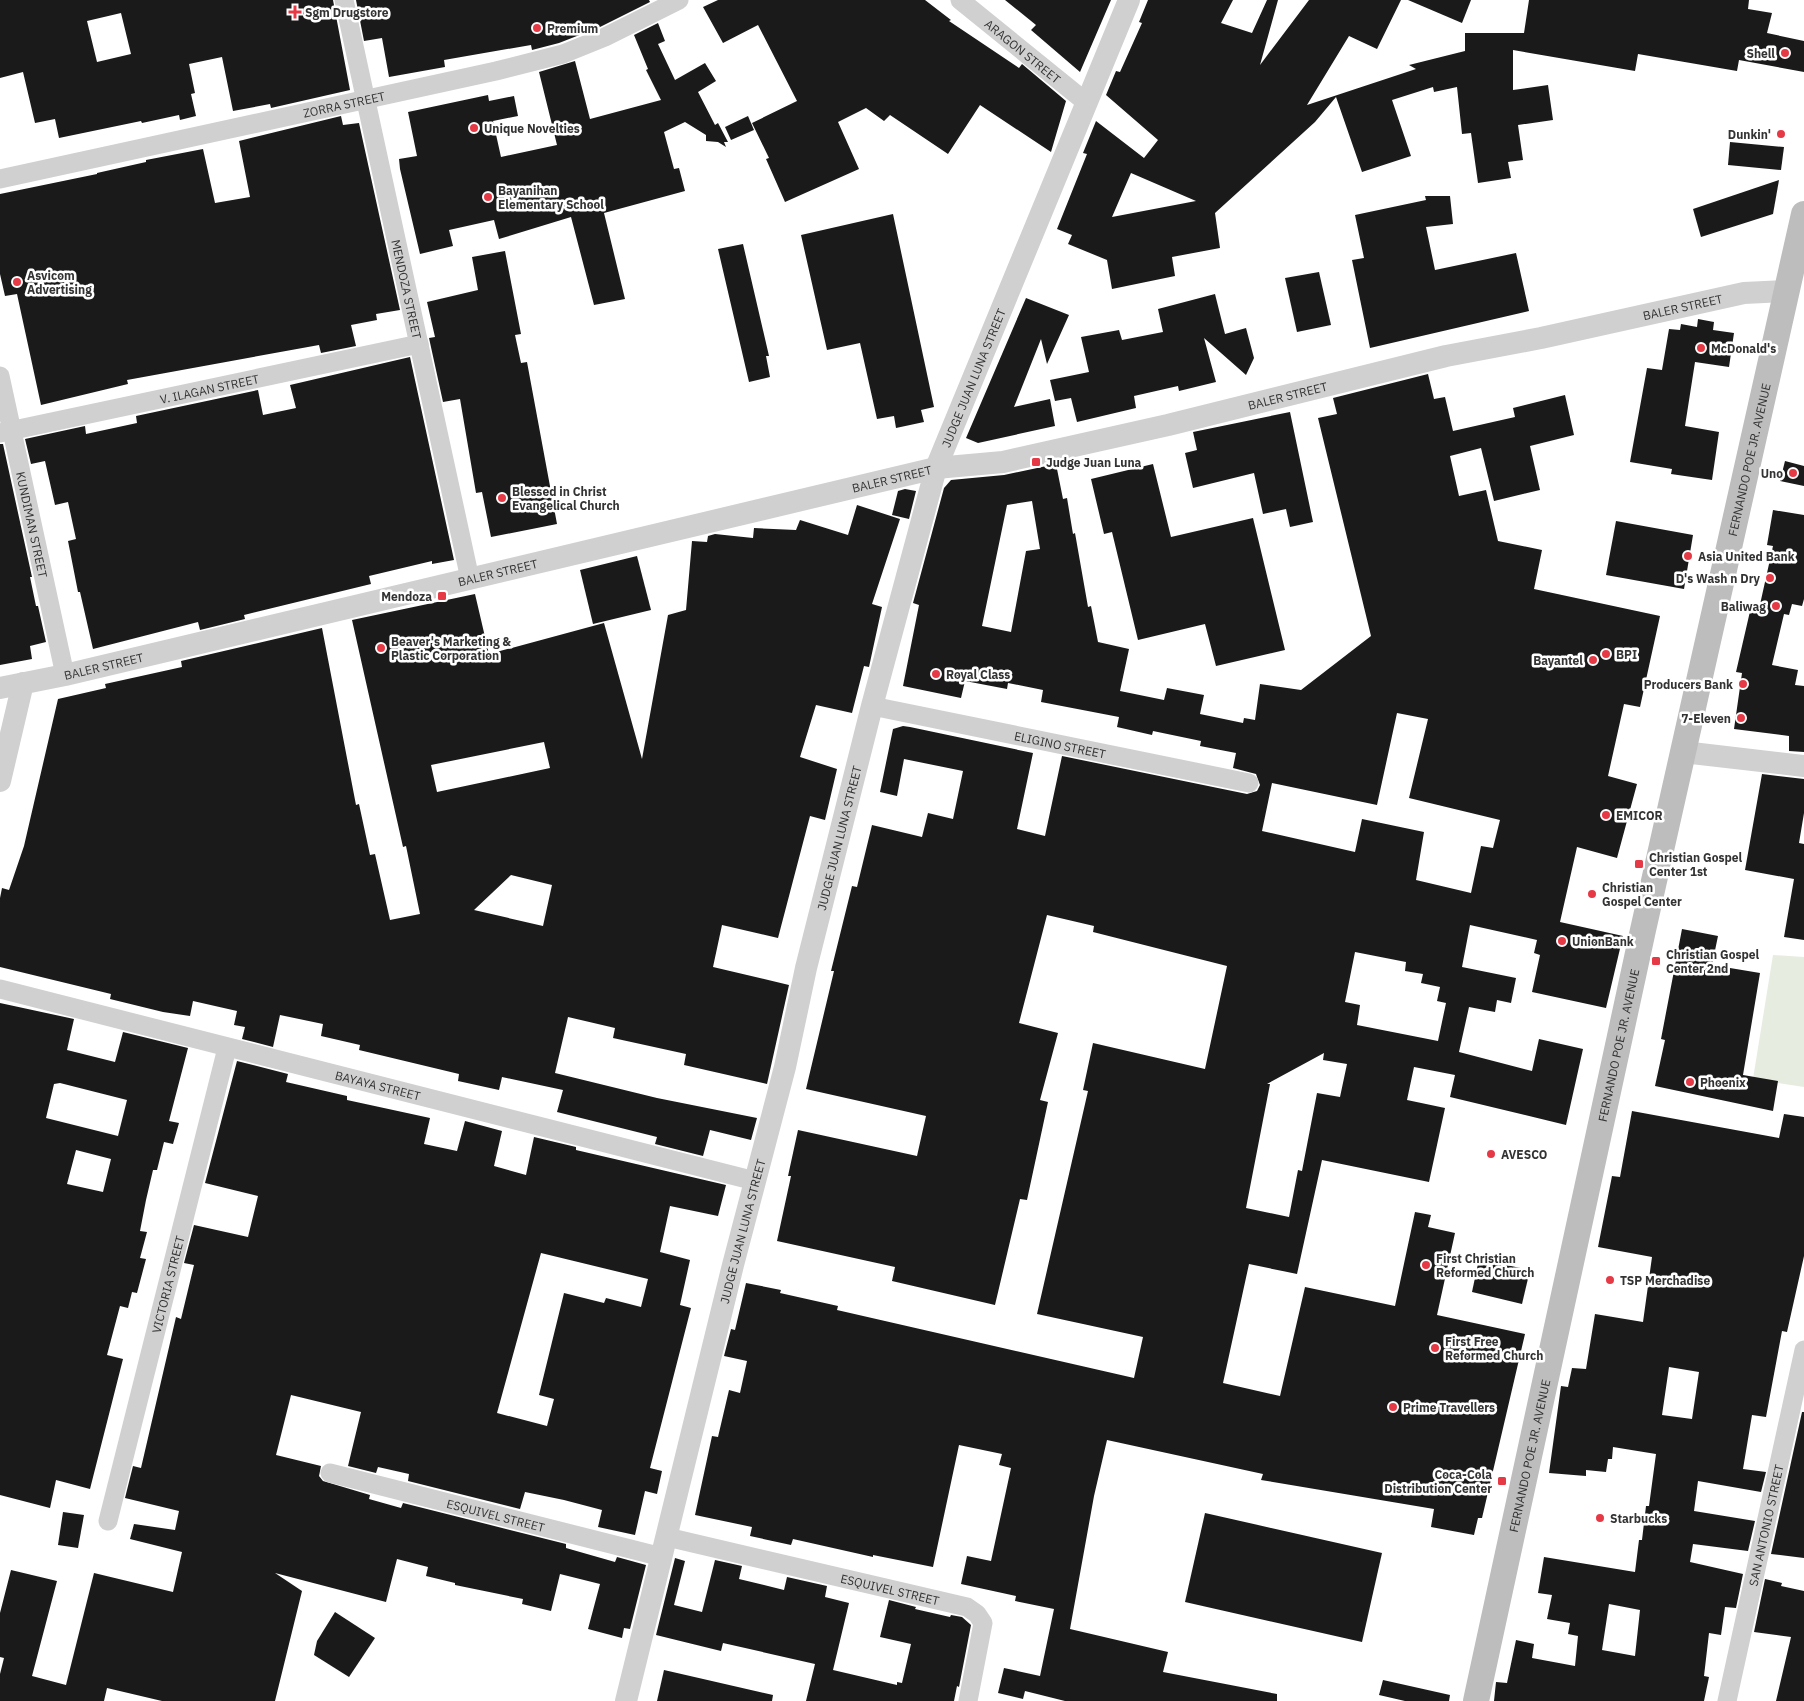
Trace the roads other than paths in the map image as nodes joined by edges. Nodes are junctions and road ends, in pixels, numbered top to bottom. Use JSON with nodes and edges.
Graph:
{"nodes":[{"id":1,"x":344,"y":0,"type":"edge"},
{"id":2,"x":679,"y":0,"type":"edge"},
{"id":3,"x":960,"y":0,"type":"edge"},
{"id":4,"x":1129,"y":0,"type":"edge"},
{"id":5,"x":366,"y":98,"type":"junction"},
{"id":6,"x":1087,"y":103,"type":"junction"},
{"id":7,"x":0,"y":179,"type":"edge"},
{"id":8,"x":1804,"y":214,"type":"edge"},
{"id":9,"x":1787,"y":291,"type":"junction"},
{"id":10,"x":418,"y":344,"type":"junction"},
{"id":11,"x":0,"y":376,"type":"edge"},
{"id":12,"x":6,"y":432,"type":"edge"},
{"id":13,"x":936,"y":468,"type":"junction"},
{"id":14,"x":470,"y":579,"type":"junction"},
{"id":15,"x":65,"y":675,"type":"junction"},
{"id":16,"x":23,"y":683,"type":"junction"},
{"id":17,"x":0,"y":688,"type":"edge"},
{"id":18,"x":872,"y":706,"type":"junction"},
{"id":19,"x":1683,"y":752,"type":"junction"},
{"id":20,"x":1804,"y":766,"type":"edge"},
{"id":21,"x":0,"y":781,"type":"edge"},
{"id":22,"x":1249,"y":783,"type":"dead end"},
{"id":23,"x":0,"y":989,"type":"edge"},
{"id":24,"x":227,"y":1048,"type":"junction"},
{"id":25,"x":755,"y":1181,"type":"junction"},
{"id":26,"x":1804,"y":1350,"type":"edge"},
{"id":27,"x":1799,"y":1393,"type":"edge"},
{"id":28,"x":330,"y":1473,"type":"dead end"},
{"id":29,"x":108,"y":1521,"type":"dead end"},
{"id":30,"x":664,"y":1547,"type":"junction"},
{"id":31,"x":626,"y":1701,"type":"edge"},
{"id":32,"x":968,"y":1701,"type":"edge"},
{"id":33,"x":1476,"y":1701,"type":"edge"},
{"id":34,"x":1727,"y":1701,"type":"edge"}],
"edges":[{"from":1,"to":5,"type":"street","name":"MENDOZA STREET"},
{"from":2,"to":5,"type":"street","name":"ZORRA STREET"},
{"from":3,"to":6,"type":"street","name":"ARAGON STREET"},
{"from":4,"to":6,"type":"street","name":"JUDGE JUAN LUNA STREET"},
{"from":5,"to":7,"type":"street","name":"ZORRA STREET"},
{"from":5,"to":10,"type":"street","name":"MENDOZA STREET"},
{"from":6,"to":13,"type":"street","name":"JUDGE JUAN LUNA STREET"},
{"from":8,"to":9,"type":"main road","name":"FERNANDO POE JR. AVENUE"},
{"from":9,"to":13,"type":"street","name":"BALER STREET"},
{"from":9,"to":19,"type":"main road","name":"FERNANDO POE JR. AVENUE"},
{"from":10,"to":12,"type":"street","name":"V. ILAGAN STREET"},
{"from":10,"to":14,"type":"street","name":"MENDOZA STREET"},
{"from":11,"to":12,"type":"street","name":"KUNDIMAN STREET"},
{"from":12,"to":15,"type":"street","name":"KUNDIMAN STREET"},
{"from":13,"to":14,"type":"street","name":"BALER STREET"},
{"from":13,"to":18,"type":"street","name":"JUDGE JUAN LUNA STREET"},
{"from":14,"to":15,"type":"street","name":"BALER STREET"},
{"from":15,"to":16,"type":"street","name":"BALER STREET"},
{"from":16,"to":17,"type":"street","name":"BALER STREET"},
{"from":16,"to":21,"type":"street"},
{"from":18,"to":22,"type":"street","name":"ELIGINO STREET"},
{"from":18,"to":25,"type":"street","name":"JUDGE JUAN LUNA STREET"},
{"from":19,"to":20,"type":"street"},
{"from":19,"to":33,"type":"main road","name":"FERNANDO POE JR. AVENUE"},
{"from":23,"to":24,"type":"street","name":"BAYAYA STREET"},
{"from":24,"to":25,"type":"street","name":"BAYAYA STREET"},
{"from":24,"to":29,"type":"street","name":"VICTORIA STREET"},
{"from":25,"to":30,"type":"street","name":"JUDGE JUAN LUNA STREET"},
{"from":26,"to":27,"type":"street","name":"SAN ANTONIO STREET"},
{"from":27,"to":34,"type":"street","name":"SAN ANTONIO STREET"},
{"from":28,"to":30,"type":"street","name":"ESQUIVEL STREET"},
{"from":30,"to":31,"type":"street","name":"JUDGE JUAN LUNA STREET"},
{"from":30,"to":32,"type":"street","name":"ESQUIVEL STREET"}]}
